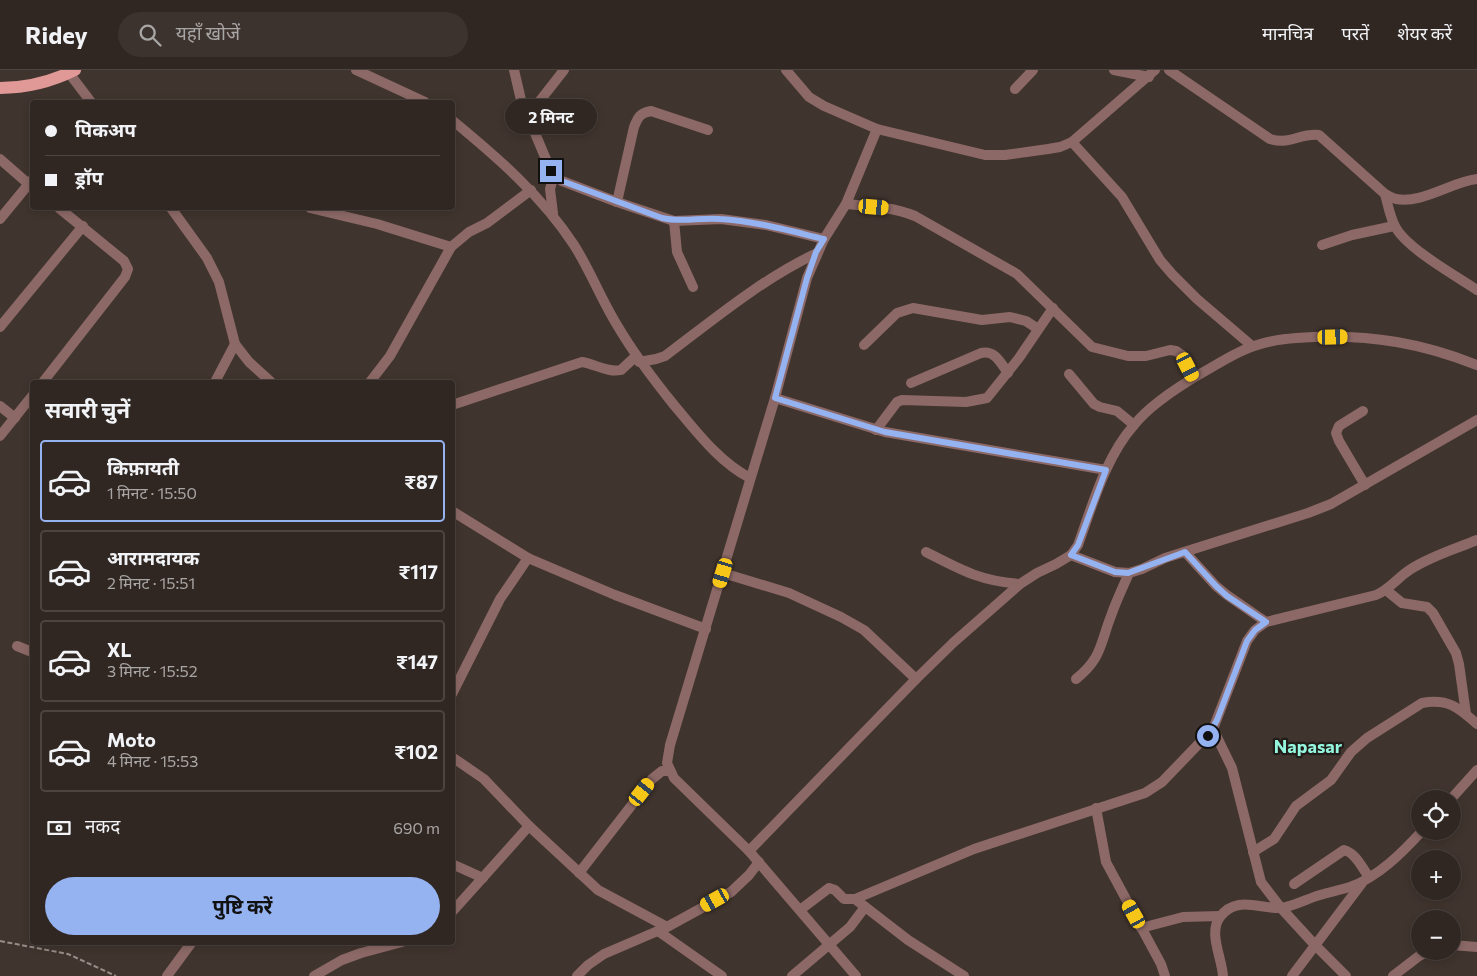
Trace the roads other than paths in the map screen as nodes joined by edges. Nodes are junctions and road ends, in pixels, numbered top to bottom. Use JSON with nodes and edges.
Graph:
{"nodes":[{"id":1,"x":356,"y":70,"type":"edge"},
{"id":2,"x":514,"y":70,"type":"edge"},
{"id":3,"x":564,"y":70,"type":"edge"},
{"id":4,"x":786,"y":70,"type":"edge"},
{"id":5,"x":1033,"y":70,"type":"edge"},
{"id":6,"x":1114,"y":70,"type":"edge"},
{"id":7,"x":1170,"y":70,"type":"edge"},
{"id":8,"x":72,"y":72,"type":"edge"},
{"id":9,"x":1152,"y":73,"type":"edge"},
{"id":10,"x":0,"y":88,"type":"edge"},
{"id":11,"x":1015,"y":89,"type":"dead end"},
{"id":12,"x":90,"y":100,"type":"edge"},
{"id":13,"x":421,"y":100,"type":"edge"},
{"id":14,"x":528,"y":116,"type":"junction"},
{"id":15,"x":455,"y":123,"type":"edge"},
{"id":16,"x":877,"y":129,"type":"junction"},
{"id":17,"x":708,"y":130,"type":"dead end"},
{"id":18,"x":1072,"y":142,"type":"junction"},
{"id":19,"x":0,"y":159,"type":"edge"},
{"id":20,"x":554,"y":175,"type":"junction"},
{"id":21,"x":1477,"y":179,"type":"edge"},
{"id":22,"x":30,"y":183,"type":"edge"},
{"id":23,"x":30,"y":185,"type":"edge"},
{"id":24,"x":531,"y":190,"type":"junction"},
{"id":25,"x":1385,"y":194,"type":"junction"},
{"id":26,"x":617,"y":202,"type":"junction"},
{"id":27,"x":846,"y":204,"type":"junction"},
{"id":28,"x":62,"y":210,"type":"edge"},
{"id":29,"x":172,"y":210,"type":"edge"},
{"id":30,"x":318,"y":210,"type":"edge"},
{"id":31,"x":553,"y":216,"type":"junction"},
{"id":32,"x":0,"y":219,"type":"edge"},
{"id":33,"x":674,"y":221,"type":"junction"},
{"id":34,"x":83,"y":226,"type":"junction"},
{"id":35,"x":1394,"y":226,"type":"junction"},
{"id":36,"x":824,"y":239,"type":"junction"},
{"id":37,"x":1322,"y":245,"type":"dead end"},
{"id":38,"x":451,"y":247,"type":"junction"},
{"id":39,"x":816,"y":252,"type":"junction"},
{"id":40,"x":693,"y":287,"type":"dead end"},
{"id":41,"x":1477,"y":290,"type":"edge"},
{"id":42,"x":1053,"y":308,"type":"junction"},
{"id":43,"x":0,"y":327,"type":"edge"},
{"id":44,"x":1038,"y":329,"type":"junction"},
{"id":45,"x":236,"y":344,"type":"junction"},
{"id":46,"x":864,"y":345,"type":"dead end"},
{"id":47,"x":1252,"y":346,"type":"junction"},
{"id":48,"x":638,"y":359,"type":"junction"},
{"id":49,"x":1477,"y":365,"type":"edge"},
{"id":50,"x":1008,"y":373,"type":"junction"},
{"id":51,"x":1069,"y":374,"type":"dead end"},
{"id":52,"x":1193,"y":378,"type":"junction"},
{"id":53,"x":45,"y":380,"type":"edge"},
{"id":54,"x":216,"y":380,"type":"edge"},
{"id":55,"x":269,"y":380,"type":"edge"},
{"id":56,"x":372,"y":380,"type":"edge"},
{"id":57,"x":910,"y":383,"type":"dead end"},
{"id":58,"x":775,"y":398,"type":"junction"},
{"id":59,"x":30,"y":399,"type":"edge"},
{"id":60,"x":455,"y":404,"type":"edge"},
{"id":61,"x":0,"y":406,"type":"edge"},
{"id":62,"x":1363,"y":411,"type":"dead end"},
{"id":63,"x":15,"y":418,"type":"junction"},
{"id":64,"x":1477,"y":420,"type":"edge"},
{"id":65,"x":1134,"y":424,"type":"junction"},
{"id":66,"x":876,"y":430,"type":"junction"},
{"id":67,"x":0,"y":436,"type":"edge"},
{"id":68,"x":1106,"y":470,"type":"junction"},
{"id":69,"x":750,"y":478,"type":"junction"},
{"id":70,"x":1366,"y":485,"type":"junction"},
{"id":71,"x":455,"y":513,"type":"edge"},
{"id":72,"x":1477,"y":540,"type":"edge"},
{"id":73,"x":926,"y":552,"type":"dead end"},
{"id":74,"x":1185,"y":552,"type":"junction"},
{"id":75,"x":1071,"y":555,"type":"junction"},
{"id":76,"x":528,"y":558,"type":"junction"},
{"id":77,"x":723,"y":573,"type":"junction"},
{"id":78,"x":1128,"y":573,"type":"junction"},
{"id":79,"x":1020,"y":584,"type":"junction"},
{"id":80,"x":1386,"y":590,"type":"junction"},
{"id":81,"x":1266,"y":622,"type":"junction"},
{"id":82,"x":706,"y":629,"type":"junction"},
{"id":83,"x":16,"y":646,"type":"dead end"},
{"id":84,"x":30,"y":651,"type":"edge"},
{"id":85,"x":1076,"y":678,"type":"dead end"},
{"id":86,"x":916,"y":679,"type":"junction"},
{"id":87,"x":455,"y":680,"type":"edge"},
{"id":88,"x":1466,"y":714,"type":"junction"},
{"id":89,"x":1477,"y":724,"type":"edge"},
{"id":90,"x":1213,"y":729,"type":"junction"},
{"id":91,"x":455,"y":759,"type":"edge"},
{"id":92,"x":1477,"y":770,"type":"edge"},
{"id":93,"x":670,"y":771,"type":"junction"},
{"id":94,"x":1459,"y":790,"type":"edge"},
{"id":95,"x":1096,"y":808,"type":"junction"},
{"id":96,"x":529,"y":826,"type":"junction"},
{"id":97,"x":1414,"y":840,"type":"edge"},
{"id":98,"x":749,"y":851,"type":"junction"},
{"id":99,"x":1253,"y":852,"type":"junction"},
{"id":100,"x":759,"y":862,"type":"junction"},
{"id":101,"x":455,"y":865,"type":"edge"},
{"id":102,"x":579,"y":873,"type":"junction"},
{"id":103,"x":483,"y":878,"type":"junction"},
{"id":104,"x":1366,"y":879,"type":"junction"},
{"id":105,"x":1294,"y":884,"type":"dead end"},
{"id":106,"x":855,"y":899,"type":"junction"},
{"id":107,"x":865,"y":907,"type":"junction"},
{"id":108,"x":1281,"y":908,"type":"junction"},
{"id":109,"x":455,"y":909,"type":"edge"},
{"id":110,"x":800,"y":910,"type":"junction"},
{"id":111,"x":1220,"y":916,"type":"junction"},
{"id":112,"x":1141,"y":928,"type":"junction"},
{"id":113,"x":663,"y":929,"type":"junction"},
{"id":114,"x":829,"y":944,"type":"junction"},
{"id":115,"x":1314,"y":944,"type":"junction"},
{"id":116,"x":190,"y":945,"type":"edge"},
{"id":117,"x":391,"y":945,"type":"edge"},
{"id":118,"x":1461,"y":946,"type":"edge"},
{"id":119,"x":1477,"y":947,"type":"edge"},
{"id":120,"x":1413,"y":960,"type":"edge"},
{"id":121,"x":855,"y":975,"type":"edge"},
{"id":122,"x":166,"y":976,"type":"edge"},
{"id":123,"x":314,"y":976,"type":"edge"},
{"id":124,"x":577,"y":976,"type":"edge"},
{"id":125,"x":722,"y":976,"type":"edge"},
{"id":126,"x":792,"y":976,"type":"edge"},
{"id":127,"x":964,"y":976,"type":"edge"},
{"id":128,"x":1165,"y":976,"type":"edge"},
{"id":129,"x":1222,"y":976,"type":"edge"},
{"id":130,"x":1292,"y":976,"type":"edge"},
{"id":131,"x":1346,"y":976,"type":"edge"},
{"id":132,"x":1393,"y":976,"type":"edge"}],
"edges":[{"from":1,"to":13,"type":"street"},
{"from":2,"to":14,"type":"street"},
{"from":3,"to":14,"type":"street"},
{"from":4,"to":16,"type":"street"},
{"from":5,"to":11,"type":"street"},
{"from":6,"to":9,"type":"street"},
{"from":7,"to":25,"type":"street"},
{"from":8,"to":10,"type":"main road"},
{"from":8,"to":12,"type":"street"},
{"from":9,"to":18,"type":"street"},
{"from":14,"to":20,"type":"street"},
{"from":15,"to":24,"type":"street"},
{"from":16,"to":18,"type":"street"},
{"from":16,"to":27,"type":"street"},
{"from":17,"to":26,"type":"street"},
{"from":18,"to":47,"type":"street"},
{"from":19,"to":22,"type":"street"},
{"from":20,"to":26,"type":"street"},
{"from":20,"to":31,"type":"street"},
{"from":21,"to":25,"type":"street"},
{"from":23,"to":32,"type":"street"},
{"from":24,"to":31,"type":"street"},
{"from":24,"to":38,"type":"street"},
{"from":25,"to":35,"type":"street"},
{"from":26,"to":33,"type":"street"},
{"from":27,"to":36,"type":"street"},
{"from":27,"to":42,"type":"street"},
{"from":28,"to":34,"type":"street"},
{"from":29,"to":45,"type":"street"},
{"from":30,"to":38,"type":"street"},
{"from":31,"to":48,"type":"street"},
{"from":33,"to":36,"type":"street"},
{"from":33,"to":40,"type":"street"},
{"from":34,"to":43,"type":"street"},
{"from":34,"to":53,"type":"street"},
{"from":35,"to":37,"type":"street"},
{"from":35,"to":41,"type":"street"},
{"from":36,"to":39,"type":"street"},
{"from":38,"to":56,"type":"street"},
{"from":39,"to":48,"type":"street"},
{"from":39,"to":58,"type":"street"},
{"from":42,"to":44,"type":"street"},
{"from":42,"to":52,"type":"street"},
{"from":44,"to":46,"type":"street"},
{"from":44,"to":50,"type":"street"},
{"from":45,"to":54,"type":"street"},
{"from":45,"to":55,"type":"street"},
{"from":47,"to":49,"type":"street"},
{"from":47,"to":52,"type":"street"},
{"from":48,"to":60,"type":"street"},
{"from":48,"to":69,"type":"street"},
{"from":50,"to":57,"type":"street"},
{"from":50,"to":66,"type":"street"},
{"from":51,"to":65,"type":"street"},
{"from":52,"to":65,"type":"street"},
{"from":58,"to":66,"type":"street"},
{"from":58,"to":69,"type":"street"},
{"from":59,"to":63,"type":"street"},
{"from":61,"to":63,"type":"street"},
{"from":62,"to":70,"type":"street"},
{"from":63,"to":67,"type":"street"},
{"from":64,"to":70,"type":"street"},
{"from":65,"to":68,"type":"street"},
{"from":66,"to":68,"type":"street"},
{"from":68,"to":75,"type":"street"},
{"from":69,"to":77,"type":"street"},
{"from":70,"to":74,"type":"street"},
{"from":71,"to":76,"type":"street"},
{"from":72,"to":80,"type":"street"},
{"from":73,"to":79,"type":"street"},
{"from":74,"to":78,"type":"street"},
{"from":74,"to":81,"type":"street"},
{"from":75,"to":78,"type":"street"},
{"from":75,"to":79,"type":"street"},
{"from":76,"to":82,"type":"street"},
{"from":76,"to":87,"type":"street"},
{"from":77,"to":82,"type":"street"},
{"from":77,"to":86,"type":"street"},
{"from":78,"to":85,"type":"street"},
{"from":79,"to":86,"type":"street"},
{"from":80,"to":81,"type":"street"},
{"from":80,"to":88,"type":"street"},
{"from":81,"to":90,"type":"street"},
{"from":82,"to":93,"type":"street"},
{"from":83,"to":84,"type":"street"},
{"from":86,"to":98,"type":"street"},
{"from":88,"to":89,"type":"street"},
{"from":88,"to":99,"type":"street"},
{"from":90,"to":95,"type":"street"},
{"from":90,"to":99,"type":"street"},
{"from":91,"to":96,"type":"street"},
{"from":92,"to":94,"type":"street"},
{"from":93,"to":98,"type":"street"},
{"from":93,"to":102,"type":"street"},
{"from":95,"to":106,"type":"street"},
{"from":95,"to":112,"type":"street"},
{"from":96,"to":102,"type":"street"},
{"from":96,"to":103,"type":"street"},
{"from":97,"to":104,"type":"street"},
{"from":98,"to":100,"type":"street"},
{"from":99,"to":108,"type":"street"},
{"from":100,"to":110,"type":"street"},
{"from":100,"to":113,"type":"street"},
{"from":101,"to":103,"type":"street"},
{"from":102,"to":113,"type":"street"},
{"from":103,"to":109,"type":"street"},
{"from":104,"to":105,"type":"street"},
{"from":104,"to":108,"type":"street"},
{"from":104,"to":115,"type":"street"},
{"from":106,"to":107,"type":"street"},
{"from":106,"to":110,"type":"street"},
{"from":107,"to":114,"type":"street"},
{"from":107,"to":127,"type":"street"},
{"from":108,"to":111,"type":"street"},
{"from":108,"to":115,"type":"street"},
{"from":110,"to":114,"type":"street"},
{"from":111,"to":112,"type":"street"},
{"from":111,"to":129,"type":"street"},
{"from":112,"to":128,"type":"street"},
{"from":113,"to":124,"type":"street"},
{"from":113,"to":125,"type":"street"},
{"from":114,"to":121,"type":"street"},
{"from":114,"to":126,"type":"street"},
{"from":115,"to":130,"type":"street"},
{"from":115,"to":131,"type":"street"},
{"from":116,"to":122,"type":"street"},
{"from":117,"to":123,"type":"street"},
{"from":118,"to":119,"type":"street"},
{"from":120,"to":132,"type":"street"}]}
